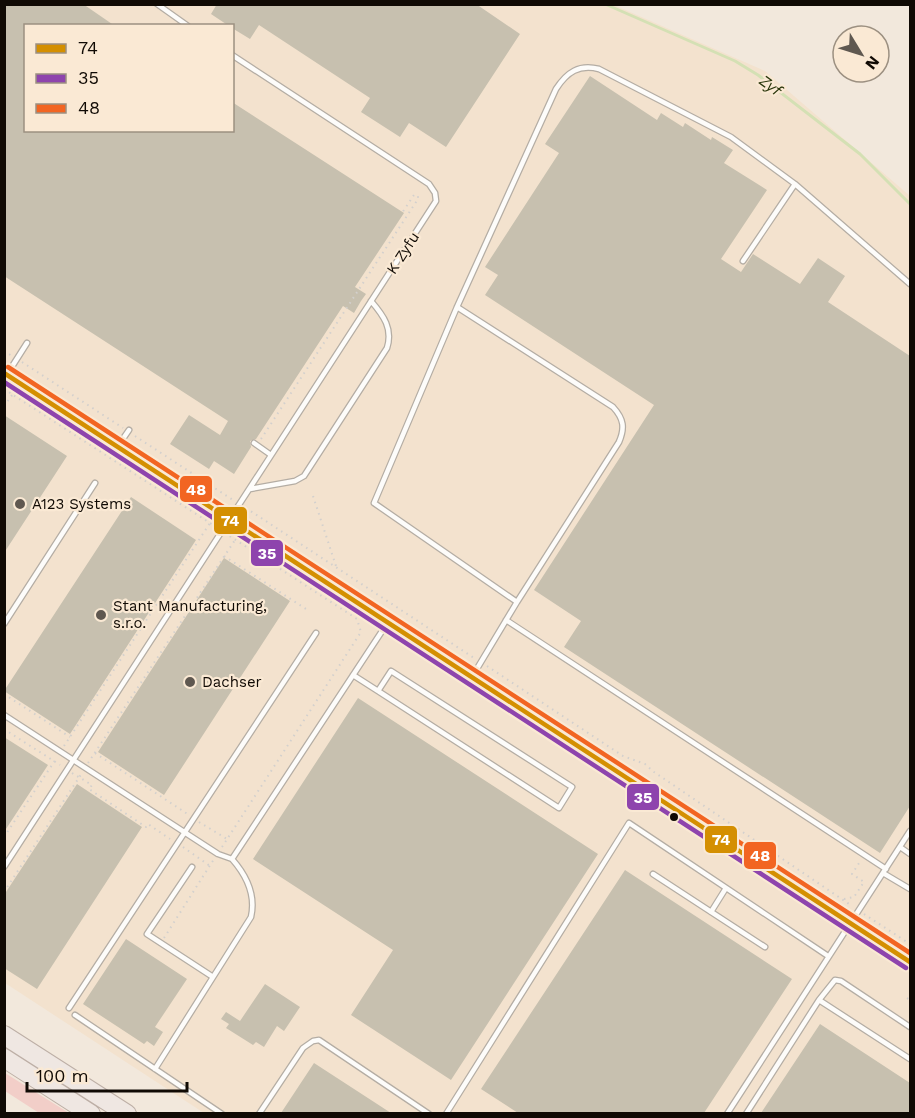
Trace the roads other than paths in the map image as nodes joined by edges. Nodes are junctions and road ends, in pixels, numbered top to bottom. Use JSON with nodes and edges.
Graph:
{"nodes":[{"id":1,"x":157,"y":4,"type":"edge"},
{"id":2,"x":185,"y":24,"type":"edge"},
{"id":3,"x":234,"y":56,"type":"edge"},
{"id":4,"x":795,"y":184,"type":"junction"},
{"id":5,"x":743,"y":261,"type":"dead end"},
{"id":6,"x":910,"y":285,"type":"edge"},
{"id":7,"x":371,"y":301,"type":"junction"},
{"id":8,"x":458,"y":307,"type":"junction"},
{"id":9,"x":27,"y":343,"type":"dead end"},
{"id":10,"x":5,"y":375,"type":"edge"},
{"id":11,"x":128,"y":431,"type":"road end"},
{"id":12,"x":255,"y":444,"type":"road end"},
{"id":13,"x":118,"y":446,"type":"junction"},
{"id":14,"x":271,"y":455,"type":"junction"},
{"id":15,"x":95,"y":483,"type":"dead end"},
{"id":16,"x":249,"y":489,"type":"junction"},
{"id":17,"x":231,"y":518,"type":"junction"},
{"id":18,"x":517,"y":602,"type":"junction"},
{"id":19,"x":506,"y":620,"type":"junction"},
{"id":20,"x":388,"y":622,"type":"junction"},
{"id":21,"x":4,"y":624,"type":"edge"},
{"id":22,"x":316,"y":633,"type":"dead end"},
{"id":23,"x":353,"y":675,"type":"junction"},
{"id":24,"x":472,"y":677,"type":"junction"},
{"id":25,"x":378,"y":691,"type":"junction"},
{"id":26,"x":4,"y":715,"type":"edge"},
{"id":27,"x":75,"y":761,"type":"junction"},
{"id":28,"x":910,"y":831,"type":"edge"},
{"id":29,"x":185,"y":832,"type":"junction"},
{"id":30,"x":900,"y":847,"type":"junction"},
{"id":31,"x":910,"y":854,"type":"edge"},
{"id":32,"x":232,"y":859,"type":"junction"},
{"id":33,"x":4,"y":867,"type":"edge"},
{"id":34,"x":192,"y":867,"type":"dead end"},
{"id":35,"x":884,"y":871,"type":"junction"},
{"id":36,"x":652,"y":874,"type":"dead end"},
{"id":37,"x":726,"y":888,"type":"junction"},
{"id":38,"x":910,"y":889,"type":"edge"},
{"id":39,"x":711,"y":912,"type":"junction"},
{"id":40,"x":850,"y":923,"type":"junction"},
{"id":41,"x":765,"y":947,"type":"dead end"},
{"id":42,"x":828,"y":956,"type":"junction"},
{"id":43,"x":910,"y":962,"type":"edge"},
{"id":44,"x":213,"y":977,"type":"junction"},
{"id":45,"x":819,"y":1000,"type":"junction"},
{"id":46,"x":69,"y":1008,"type":"dead end"},
{"id":47,"x":75,"y":1015,"type":"dead end"},
{"id":48,"x":910,"y":1027,"type":"edge"},
{"id":49,"x":4,"y":1035,"type":"edge"},
{"id":50,"x":4,"y":1058,"type":"edge"},
{"id":51,"x":910,"y":1059,"type":"edge"},
{"id":52,"x":155,"y":1069,"type":"junction"},
{"id":53,"x":91,"y":1113,"type":"edge"},
{"id":54,"x":127,"y":1113,"type":"edge"},
{"id":55,"x":222,"y":1113,"type":"edge"},
{"id":56,"x":259,"y":1113,"type":"edge"},
{"id":57,"x":429,"y":1113,"type":"edge"},
{"id":58,"x":446,"y":1113,"type":"edge"},
{"id":59,"x":727,"y":1113,"type":"edge"},
{"id":60,"x":746,"y":1113,"type":"edge"}],
"edges":[{"from":1,"to":2,"type":"lane"},
{"from":3,"to":7,"type":"lane","name":"K Zyfu"},
{"from":4,"to":5,"type":"lane"},
{"from":4,"to":6,"type":"lane"},
{"from":4,"to":8,"type":"lane"},
{"from":7,"to":14,"type":"lane","name":"K Zyfu"},
{"from":7,"to":16,"type":"lane"},
{"from":8,"to":18,"type":"lane"},
{"from":8,"to":18,"type":"lane"},
{"from":9,"to":10,"type":"lane"},
{"from":10,"to":13,"type":"street"},
{"from":11,"to":13,"type":"lane"},
{"from":12,"to":14,"type":"lane"},
{"from":13,"to":17,"type":"street"},
{"from":14,"to":16,"type":"lane","name":"K Zyfu"},
{"from":15,"to":21,"type":"lane"},
{"from":16,"to":17,"type":"lane","name":"K Zyfu"},
{"from":17,"to":20,"type":"street"},
{"from":17,"to":27,"type":"lane","name":"K Zyfu"},
{"from":18,"to":19,"type":"lane"},
{"from":19,"to":24,"type":"lane"},
{"from":19,"to":35,"type":"lane"},
{"from":20,"to":23,"type":"lane"},
{"from":20,"to":24,"type":"street"},
{"from":22,"to":29,"type":"lane"},
{"from":23,"to":25,"type":"lane"},
{"from":23,"to":32,"type":"lane"},
{"from":24,"to":40,"type":"street"},
{"from":25,"to":25,"type":"lane"},
{"from":26,"to":27,"type":"lane"},
{"from":27,"to":29,"type":"lane"},
{"from":27,"to":33,"type":"lane","name":"K Zyfu"},
{"from":28,"to":30,"type":"lane"},
{"from":29,"to":32,"type":"lane"},
{"from":29,"to":46,"type":"lane"},
{"from":30,"to":31,"type":"lane"},
{"from":30,"to":35,"type":"lane"},
{"from":32,"to":44,"type":"lane"},
{"from":34,"to":44,"type":"lane"},
{"from":35,"to":38,"type":"lane"},
{"from":35,"to":40,"type":"lane"},
{"from":36,"to":39,"type":"lane"},
{"from":37,"to":39,"type":"lane"},
{"from":37,"to":42,"type":"lane"},
{"from":37,"to":58,"type":"lane"},
{"from":39,"to":41,"type":"lane"},
{"from":40,"to":42,"type":"lane"},
{"from":40,"to":43,"type":"street"},
{"from":42,"to":59,"type":"lane"},
{"from":44,"to":52,"type":"lane"},
{"from":45,"to":48,"type":"lane"},
{"from":45,"to":51,"type":"lane"},
{"from":45,"to":60,"type":"lane"},
{"from":47,"to":52,"type":"lane"},
{"from":49,"to":54,"type":"highway"},
{"from":50,"to":53,"type":"highway"},
{"from":52,"to":55,"type":"lane"},
{"from":56,"to":57,"type":"lane"}]}
